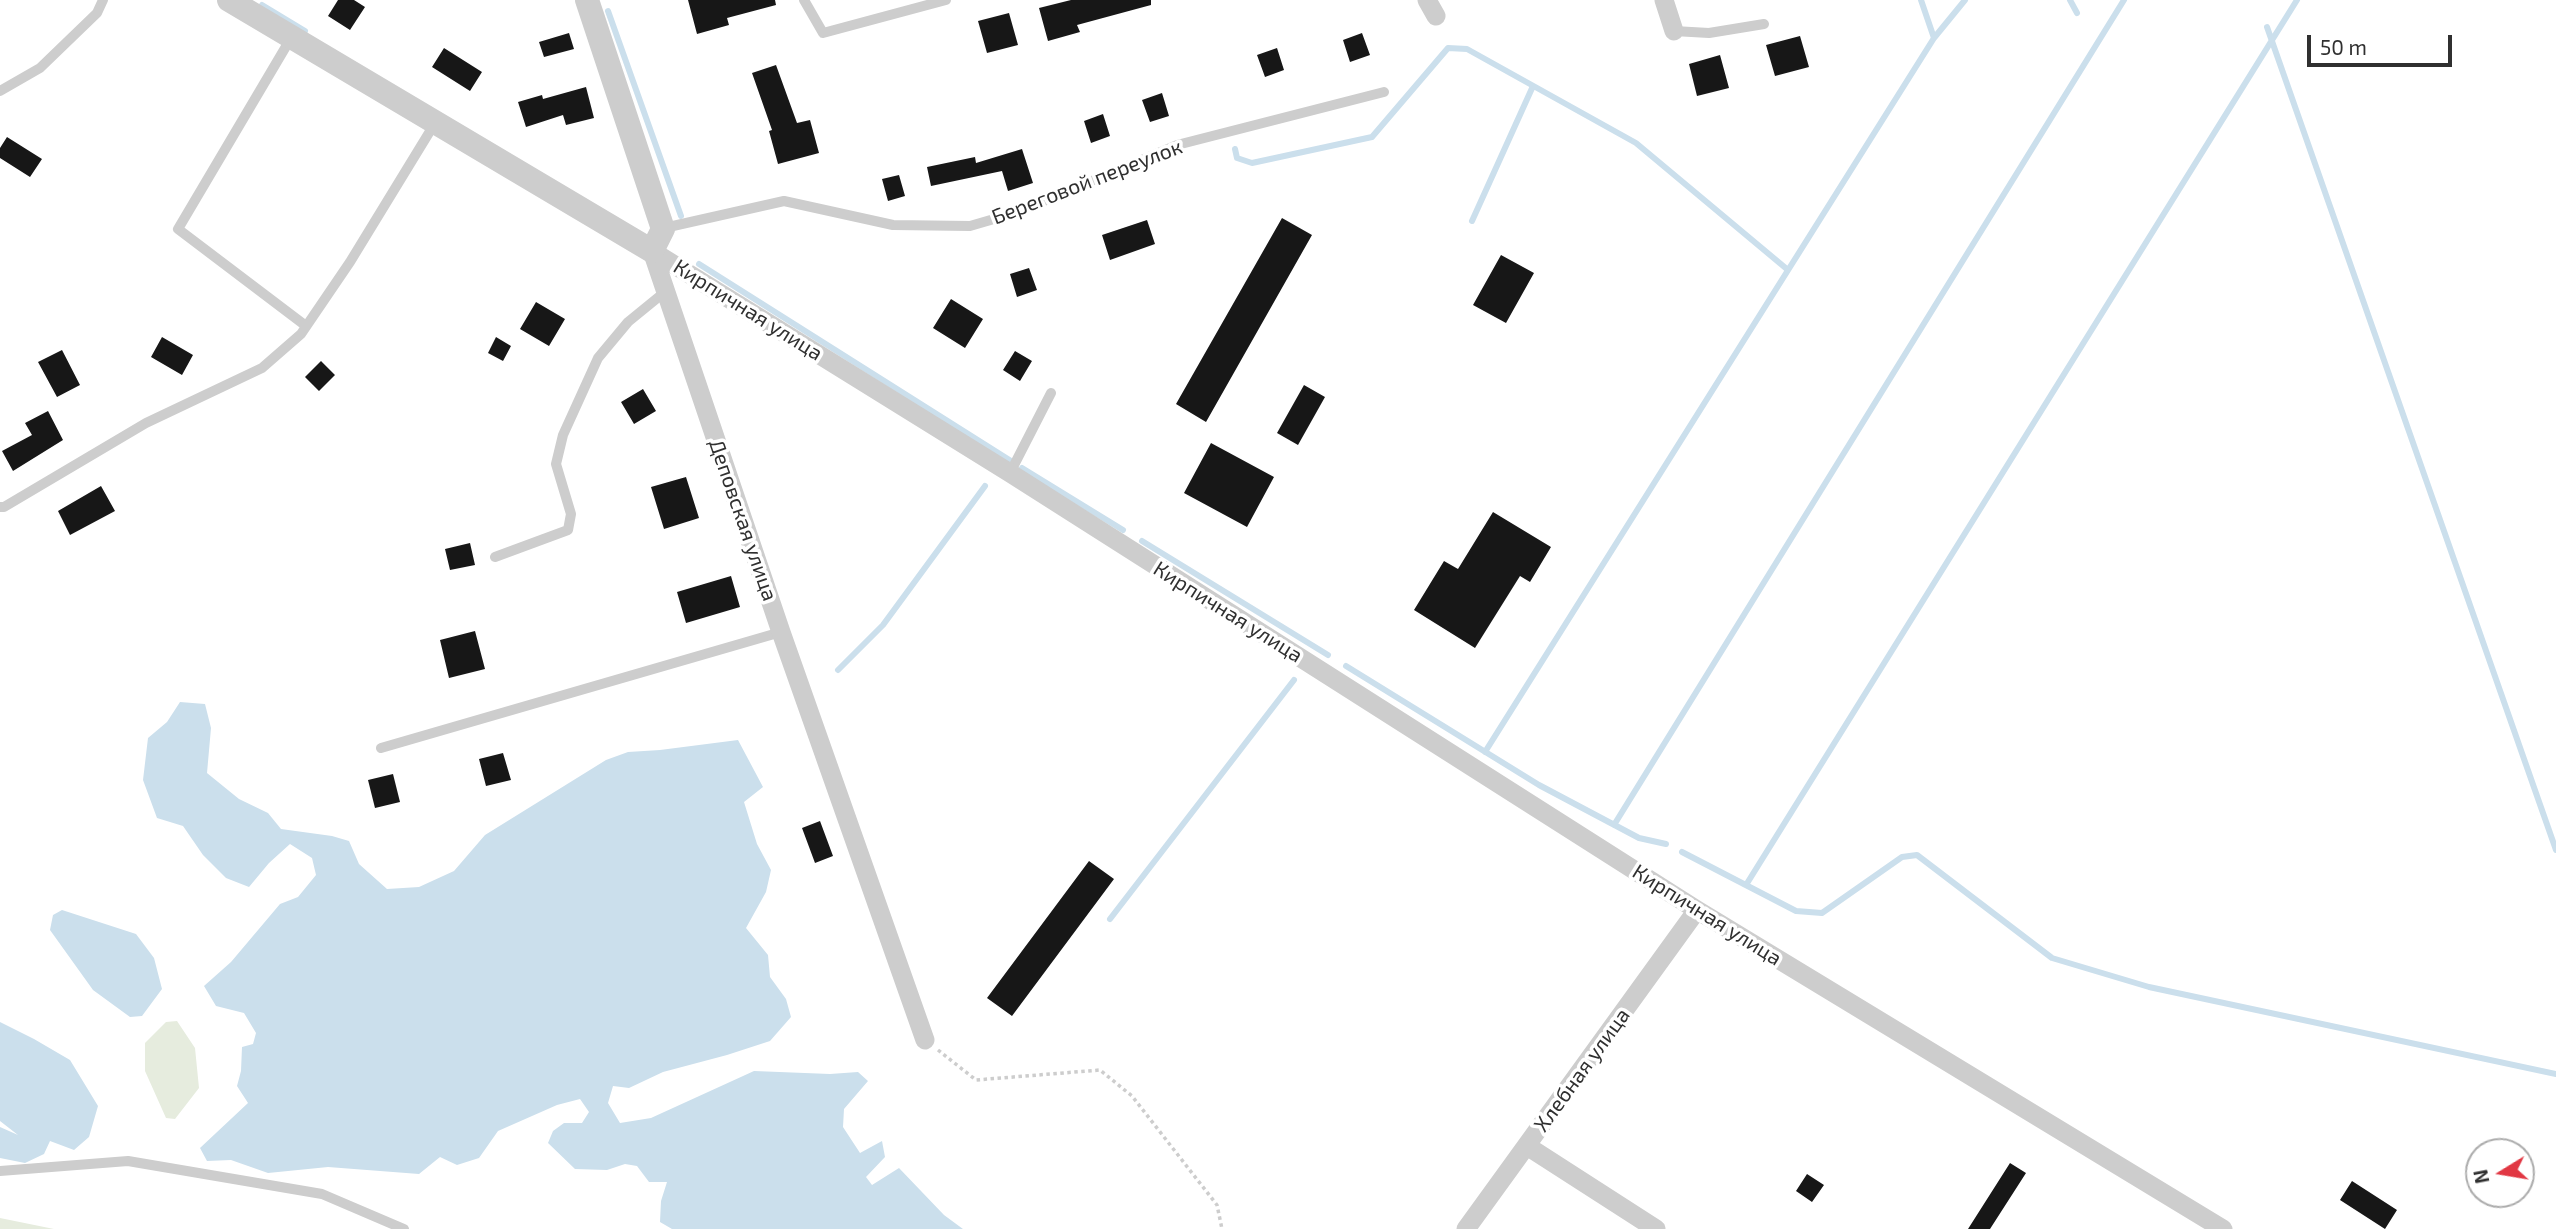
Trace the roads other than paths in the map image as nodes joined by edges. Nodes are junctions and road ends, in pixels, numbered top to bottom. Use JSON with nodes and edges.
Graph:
{"nodes":[{"id":1,"x":103,"y":0,"type":"edge"},
{"id":2,"x":587,"y":0,"type":"edge"},
{"id":3,"x":804,"y":0,"type":"edge"},
{"id":4,"x":946,"y":0,"type":"edge"},
{"id":5,"x":1664,"y":0,"type":"edge"},
{"id":6,"x":242,"y":3,"type":"edge"},
{"id":7,"x":1764,"y":24,"type":"dead end"},
{"id":8,"x":1674,"y":31,"type":"joint"},
{"id":9,"x":292,"y":37,"type":"junction"},
{"id":10,"x":0,"y":91,"type":"edge"},
{"id":11,"x":1384,"y":92,"type":"dead end"},
{"id":12,"x":435,"y":122,"type":"junction"},
{"id":13,"x":663,"y":229,"type":"junction"},
{"id":14,"x":652,"y":251,"type":"junction"},
{"id":15,"x":666,"y":291,"type":"junction"},
{"id":16,"x":306,"y":327,"type":"junction"},
{"id":17,"x":1051,"y":393,"type":"dead end"},
{"id":18,"x":1010,"y":473,"type":"junction"},
{"id":19,"x":0,"y":507,"type":"edge"},
{"id":20,"x":495,"y":557,"type":"dead end"},
{"id":21,"x":781,"y":632,"type":"junction"},
{"id":22,"x":381,"y":748,"type":"dead end"},
{"id":23,"x":1696,"y":910,"type":"junction"},
{"id":24,"x":925,"y":1040,"type":"road end"},
{"id":25,"x":1527,"y":1146,"type":"junction"},
{"id":26,"x":0,"y":1171,"type":"edge"},
{"id":27,"x":404,"y":1229,"type":"edge"},
{"id":28,"x":1466,"y":1229,"type":"edge"},
{"id":29,"x":1656,"y":1229,"type":"edge"},
{"id":30,"x":2223,"y":1229,"type":"edge"}],
"edges":[{"from":1,"to":10,"type":"lane"},
{"from":2,"to":13,"type":"street"},
{"from":3,"to":4,"type":"lane"},
{"from":5,"to":8,"type":"street"},
{"from":6,"to":9,"type":"street","name":"Кирпичная улица"},
{"from":7,"to":8,"type":"lane"},
{"from":9,"to":12,"type":"street","name":"Кирпичная улица"},
{"from":9,"to":16,"type":"lane"},
{"from":11,"to":13,"type":"lane","name":"Береговой переулок"},
{"from":12,"to":14,"type":"street","name":"Кирпичная улица"},
{"from":12,"to":16,"type":"lane"},
{"from":13,"to":14,"type":"street"},
{"from":14,"to":15,"type":"street","name":"Деповская улица"},
{"from":14,"to":18,"type":"street","name":"Кирпичная улица"},
{"from":15,"to":20,"type":"lane"},
{"from":15,"to":21,"type":"street","name":"Деповская улица"},
{"from":16,"to":19,"type":"lane"},
{"from":17,"to":18,"type":"lane"},
{"from":18,"to":23,"type":"street","name":"Кирпичная улица"},
{"from":21,"to":22,"type":"lane"},
{"from":21,"to":24,"type":"street","name":"Деповская улица"},
{"from":23,"to":25,"type":"street","name":"Хлебная улица"},
{"from":23,"to":30,"type":"street","name":"Кирпичная улица"},
{"from":25,"to":28,"type":"street","name":"Хлебная улица"},
{"from":25,"to":29,"type":"street"},
{"from":26,"to":27,"type":"lane"}]}
